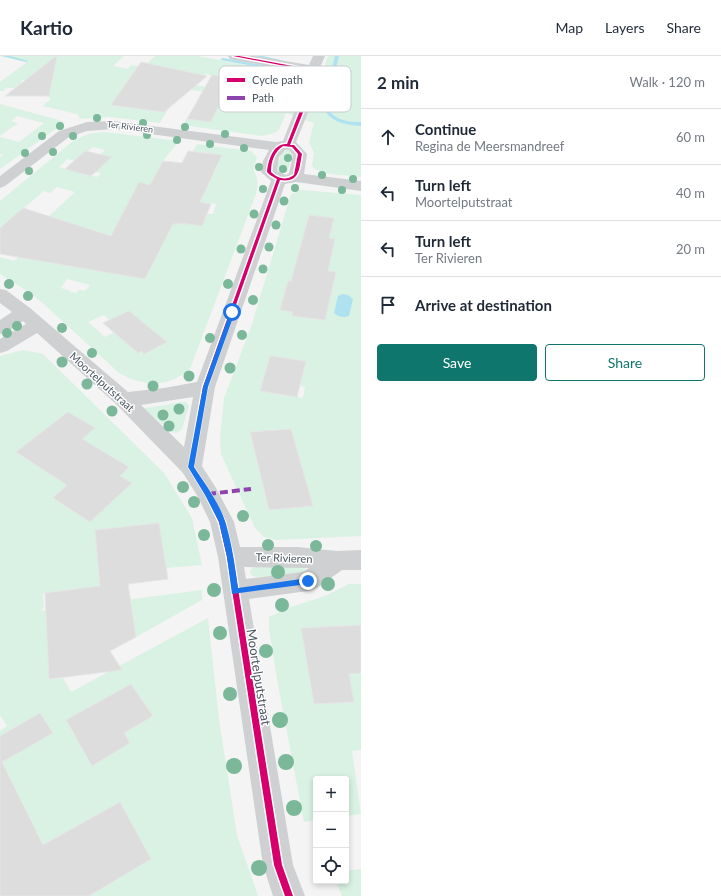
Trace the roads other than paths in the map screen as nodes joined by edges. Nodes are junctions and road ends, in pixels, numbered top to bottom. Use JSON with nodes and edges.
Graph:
{"nodes":[{"id":1,"x":234,"y":56,"type":"edge"},
{"id":2,"x":319,"y":56,"type":"edge"},
{"id":3,"x":290,"y":66,"type":"edge"},
{"id":4,"x":315,"y":66,"type":"edge"},
{"id":5,"x":300,"y":112,"type":"edge"},
{"id":6,"x":283,"y":146,"type":"junction"},
{"id":7,"x":287,"y":178,"type":"junction"},
{"id":8,"x":0,"y":183,"type":"edge"},
{"id":9,"x":361,"y":186,"type":"edge"},
{"id":10,"x":0,"y":294,"type":"edge"},
{"id":11,"x":24,"y":312,"type":"junction"},
{"id":12,"x":38,"y":325,"type":"junction"},
{"id":13,"x":0,"y":328,"type":"edge"},
{"id":14,"x":0,"y":347,"type":"edge"},
{"id":15,"x":206,"y":387,"type":"junction"},
{"id":16,"x":123,"y":400,"type":"junction"},
{"id":17,"x":191,"y":467,"type":"junction"},
{"id":18,"x":230,"y":557,"type":"junction"},
{"id":19,"x":361,"y":560,"type":"edge"},
{"id":20,"x":337,"y":561,"type":"junction"},
{"id":21,"x":235,"y":591,"type":"junction"},
{"id":22,"x":289,"y":896,"type":"edge"}],
"edges":[{"from":1,"to":3,"type":"street"},
{"from":2,"to":4,"type":"street"},
{"from":5,"to":6,"type":"street"},
{"from":6,"to":7,"type":"street"},
{"from":6,"to":7,"type":"street"},
{"from":6,"to":8,"type":"street","name":"Ter Rivieren"},
{"from":7,"to":9,"type":"street"},
{"from":7,"to":15,"type":"street"},
{"from":10,"to":11,"type":"street","name":"Moortelputstraat"},
{"from":11,"to":12,"type":"street","name":"Moortelputstraat"},
{"from":11,"to":13,"type":"street"},
{"from":12,"to":14,"type":"street"},
{"from":12,"to":16,"type":"street","name":"Moortelputstraat"},
{"from":15,"to":16,"type":"street"},
{"from":15,"to":17,"type":"street"},
{"from":16,"to":17,"type":"street","name":"Moortelputstraat"},
{"from":17,"to":18,"type":"street","name":"Moortelputstraat"},
{"from":18,"to":20,"type":"street","name":"Ter Rivieren"},
{"from":18,"to":21,"type":"street","name":"Moortelputstraat"},
{"from":19,"to":20,"type":"street","name":"Ter Rivieren"},
{"from":20,"to":21,"type":"street","name":"Ter Rivieren"},
{"from":21,"to":22,"type":"street","name":"Moortelputstraat"}]}
